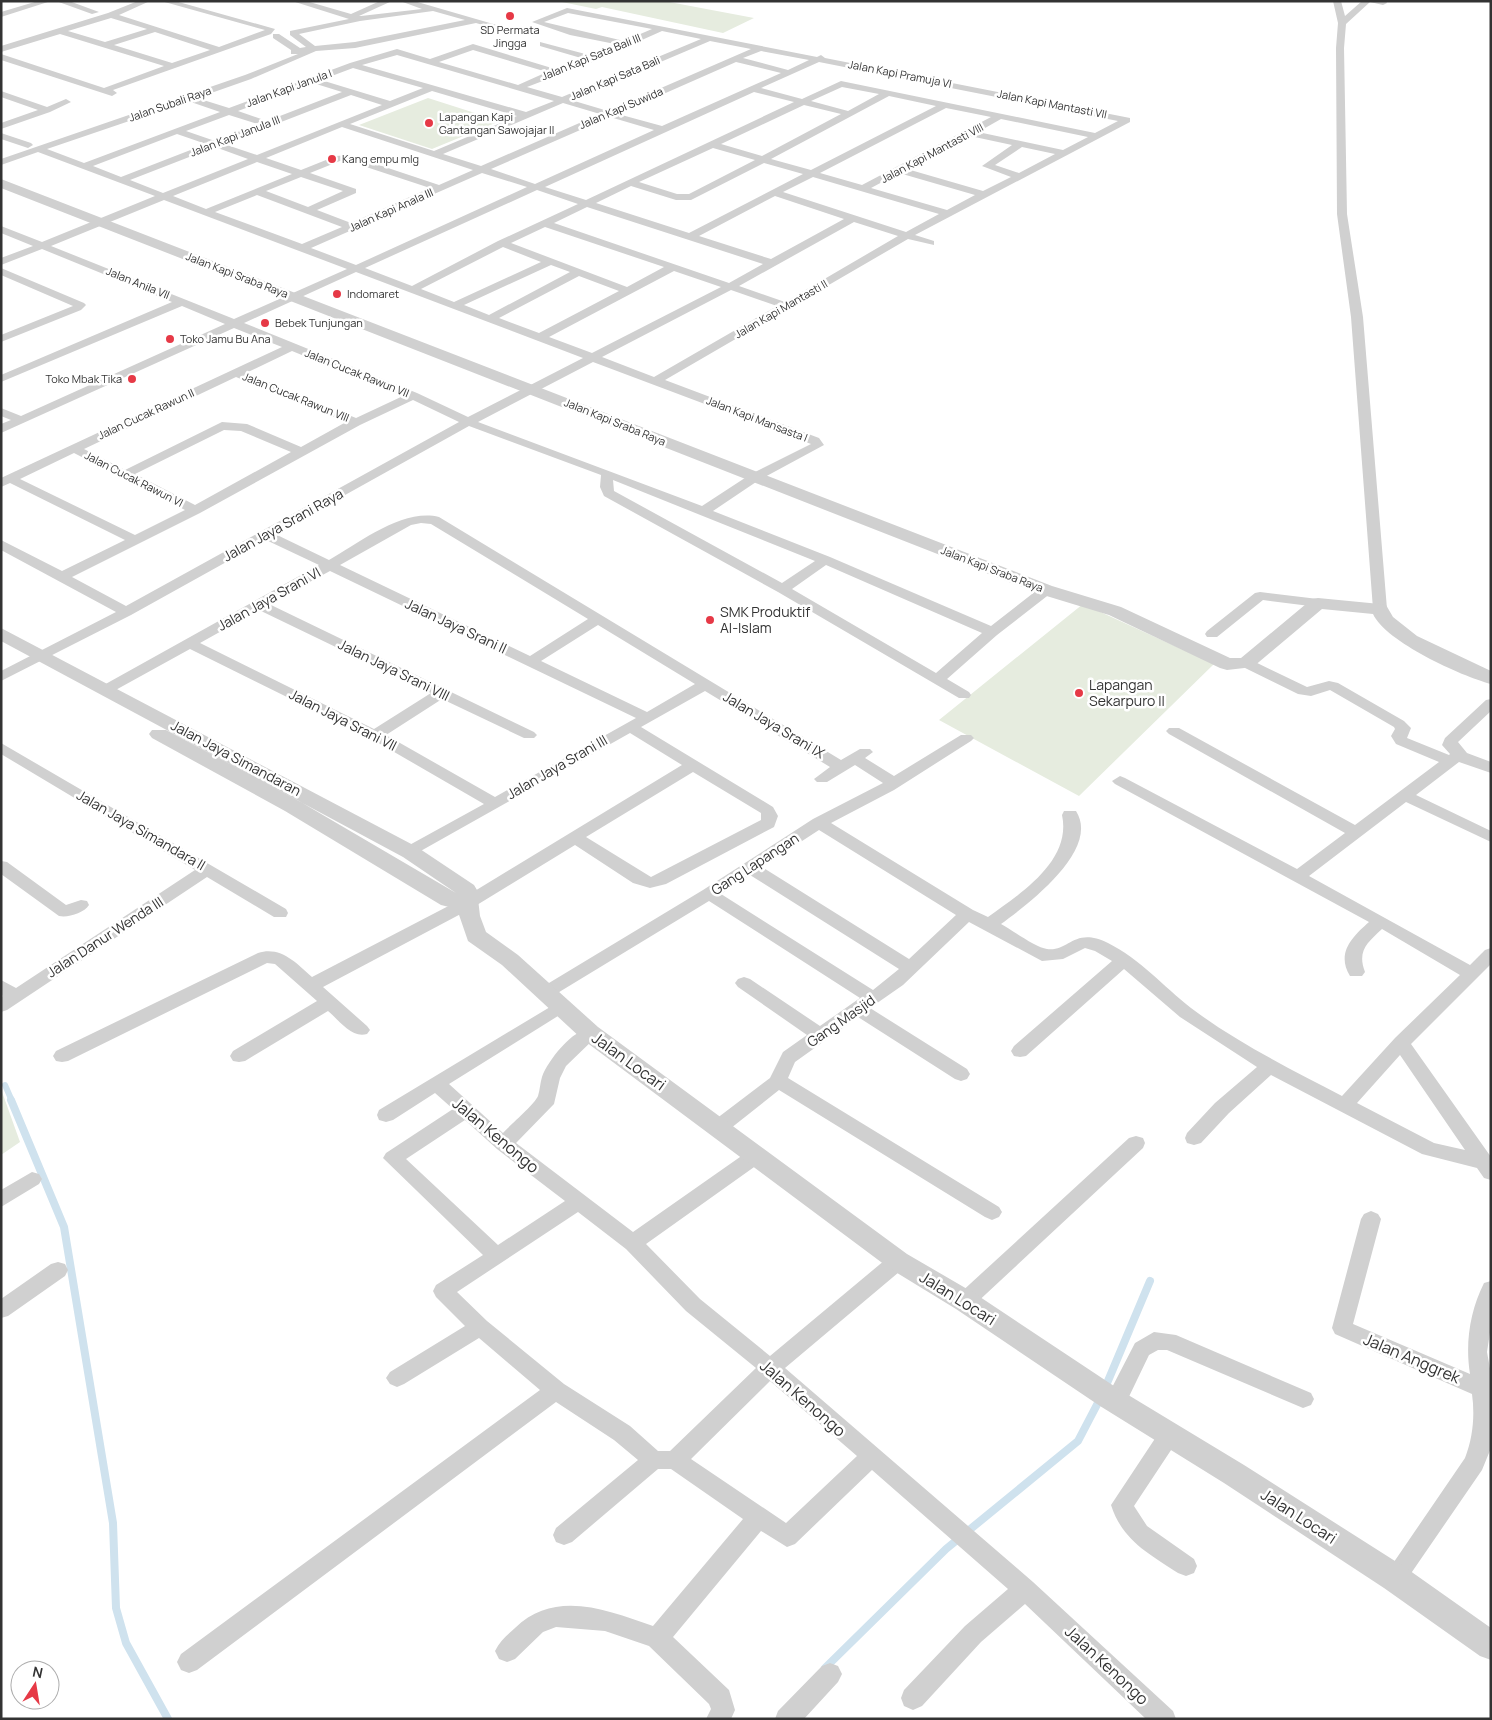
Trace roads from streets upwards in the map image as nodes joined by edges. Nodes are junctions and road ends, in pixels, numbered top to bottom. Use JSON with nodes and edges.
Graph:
{"nodes":[{"id":1,"x":47,"y":1,"type":"edge"},
{"id":2,"x":60,"y":1,"type":"edge"},
{"id":3,"x":122,"y":1,"type":"edge"},
{"id":4,"x":146,"y":1,"type":"edge"},
{"id":5,"x":164,"y":1,"type":"edge"},
{"id":6,"x":193,"y":1,"type":"edge"},
{"id":7,"x":296,"y":1,"type":"edge"},
{"id":8,"x":388,"y":1,"type":"edge"},
{"id":9,"x":405,"y":1,"type":"edge"},
{"id":10,"x":1336,"y":1,"type":"edge"},
{"id":11,"x":1367,"y":1,"type":"edge"},
{"id":12,"x":1374,"y":1,"type":"edge"},
{"id":13,"x":1383,"y":3,"type":"dead end"},
{"id":14,"x":430,"y":10,"type":"junction"},
{"id":15,"x":95,"y":12,"type":"junction"},
{"id":16,"x":232,"y":12,"type":"junction"},
{"id":17,"x":1,"y":15,"type":"edge"},
{"id":18,"x":112,"y":15,"type":"junction"},
{"id":19,"x":220,"y":16,"type":"junction"},
{"id":20,"x":350,"y":17,"type":"junction"},
{"id":21,"x":361,"y":20,"type":"junction"},
{"id":22,"x":474,"y":21,"type":"junction"},
{"id":23,"x":1342,"y":23,"type":"junction"},
{"id":24,"x":49,"y":27,"type":"junction"},
{"id":25,"x":503,"y":28,"type":"dead end"},
{"id":26,"x":662,"y":28,"type":"junction"},
{"id":27,"x":156,"y":29,"type":"junction"},
{"id":28,"x":281,"y":30,"type":"junction"},
{"id":29,"x":60,"y":31,"type":"junction"},
{"id":30,"x":169,"y":33,"type":"junction"},
{"id":31,"x":573,"y":33,"type":"junction"},
{"id":32,"x":712,"y":37,"type":"junction"},
{"id":33,"x":1,"y":42,"type":"edge"},
{"id":34,"x":543,"y":44,"type":"junction"},
{"id":35,"x":626,"y":44,"type":"junction"},
{"id":36,"x":106,"y":46,"type":"junction"},
{"id":37,"x":762,"y":47,"type":"junction"},
{"id":38,"x":531,"y":48,"type":"dead end"},
{"id":39,"x":325,"y":49,"type":"junction"},
{"id":40,"x":1,"y":50,"type":"edge"},
{"id":41,"x":121,"y":50,"type":"junction"},
{"id":42,"x":220,"y":50,"type":"junction"},
{"id":43,"x":298,"y":50,"type":"junction"},
{"id":44,"x":312,"y":50,"type":"junction"},
{"id":45,"x":1,"y":57,"type":"edge"},
{"id":46,"x":592,"y":58,"type":"junction"},
{"id":47,"x":821,"y":58,"type":"junction"},
{"id":48,"x":735,"y":59,"type":"junction"},
{"id":49,"x":343,"y":61,"type":"junction"},
{"id":50,"x":432,"y":61,"type":"junction"},
{"id":51,"x":172,"y":66,"type":"junction"},
{"id":52,"x":56,"y":69,"type":"junction"},
{"id":53,"x":555,"y":72,"type":"junction"},
{"id":54,"x":45,"y":73,"type":"junction"},
{"id":55,"x":236,"y":73,"type":"junction"},
{"id":56,"x":791,"y":73,"type":"junction"},
{"id":57,"x":248,"y":77,"type":"junction"},
{"id":58,"x":312,"y":80,"type":"junction"},
{"id":59,"x":520,"y":87,"type":"junction"},
{"id":60,"x":431,"y":88,"type":"junction"},
{"id":61,"x":753,"y":89,"type":"junction"},
{"id":62,"x":978,"y":90,"type":"junction"},
{"id":63,"x":116,"y":91,"type":"junction"},
{"id":64,"x":349,"y":93,"type":"junction"},
{"id":65,"x":889,"y":93,"type":"junction"},
{"id":66,"x":1,"y":94,"type":"edge"},
{"id":67,"x":176,"y":95,"type":"junction"},
{"id":68,"x":188,"y":98,"type":"junction"},
{"id":69,"x":15,"y":99,"type":"junction"},
{"id":70,"x":564,"y":100,"type":"junction"},
{"id":71,"x":66,"y":102,"type":"dead end"},
{"id":72,"x":804,"y":102,"type":"junction"},
{"id":73,"x":1,"y":104,"type":"edge"},
{"id":74,"x":392,"y":104,"type":"junction"},
{"id":75,"x":944,"y":106,"type":"junction"},
{"id":76,"x":47,"y":110,"type":"junction"},
{"id":77,"x":226,"y":112,"type":"junction"},
{"id":78,"x":609,"y":114,"type":"junction"},
{"id":79,"x":850,"y":114,"type":"junction"},
{"id":80,"x":528,"y":116,"type":"junction"},
{"id":81,"x":999,"y":117,"type":"junction"},
{"id":82,"x":1127,"y":120,"type":"joint"},
{"id":83,"x":266,"y":124,"type":"junction"},
{"id":84,"x":344,"y":125,"type":"junction"},
{"id":85,"x":1,"y":126,"type":"edge"},
{"id":86,"x":664,"y":130,"type":"junction"},
{"id":87,"x":177,"y":131,"type":"junction"},
{"id":88,"x":968,"y":133,"type":"junction"},
{"id":89,"x":1,"y":136,"type":"edge"},
{"id":90,"x":1097,"y":136,"type":"junction"},
{"id":91,"x":214,"y":144,"type":"junction"},
{"id":92,"x":1020,"y":144,"type":"junction"},
{"id":93,"x":715,"y":145,"type":"junction"},
{"id":94,"x":28,"y":146,"type":"junction"},
{"id":95,"x":38,"y":149,"type":"junction"},
{"id":96,"x":1064,"y":153,"type":"junction"},
{"id":97,"x":435,"y":154,"type":"junction"},
{"id":98,"x":1,"y":155,"type":"edge"},
{"id":99,"x":761,"y":159,"type":"junction"},
{"id":100,"x":258,"y":160,"type":"junction"},
{"id":101,"x":1,"y":162,"type":"edge"},
{"id":102,"x":84,"y":166,"type":"junction"},
{"id":103,"x":481,"y":169,"type":"junction"},
{"id":104,"x":899,"y":170,"type":"junction"},
{"id":105,"x":812,"y":173,"type":"junction"},
{"id":106,"x":301,"y":175,"type":"junction"},
{"id":107,"x":1020,"y":176,"type":"junction"},
{"id":108,"x":121,"y":180,"type":"junction"},
{"id":109,"x":1,"y":182,"type":"edge"},
{"id":110,"x":631,"y":183,"type":"junction"},
{"id":111,"x":537,"y":187,"type":"junction"},
{"id":112,"x":440,"y":188,"type":"junction"},
{"id":113,"x":864,"y":188,"type":"junction"},
{"id":114,"x":258,"y":192,"type":"junction"},
{"id":115,"x":775,"y":193,"type":"junction"},
{"id":116,"x":985,"y":195,"type":"junction"},
{"id":117,"x":165,"y":196,"type":"junction"},
{"id":118,"x":588,"y":203,"type":"junction"},
{"id":119,"x":307,"y":211,"type":"junction"},
{"id":120,"x":207,"y":212,"type":"junction"},
{"id":121,"x":948,"y":214,"type":"junction"},
{"id":122,"x":853,"y":218,"type":"junction"},
{"id":123,"x":99,"y":221,"type":"junction"},
{"id":124,"x":545,"y":223,"type":"junction"},
{"id":125,"x":352,"y":227,"type":"junction"},
{"id":126,"x":1,"y":229,"type":"edge"},
{"id":127,"x":691,"y":236,"type":"junction"},
{"id":128,"x":906,"y":236,"type":"junction"},
{"id":129,"x":502,"y":243,"type":"junction"},
{"id":130,"x":930,"y":243,"type":"dead end"},
{"id":131,"x":42,"y":244,"type":"junction"},
{"id":132,"x":300,"y":249,"type":"junction"},
{"id":133,"x":551,"y":261,"type":"junction"},
{"id":134,"x":1,"y":262,"type":"edge"},
{"id":135,"x":772,"y":263,"type":"junction"},
{"id":136,"x":673,"y":268,"type":"junction"},
{"id":137,"x":355,"y":269,"type":"junction"},
{"id":138,"x":1,"y":271,"type":"edge"},
{"id":139,"x":579,"y":272,"type":"junction"},
{"id":140,"x":731,"y":286,"type":"junction"},
{"id":141,"x":412,"y":290,"type":"junction"},
{"id":142,"x":629,"y":290,"type":"junction"},
{"id":143,"x":292,"y":297,"type":"junction"},
{"id":144,"x":182,"y":302,"type":"junction"},
{"id":145,"x":456,"y":305,"type":"junction"},
{"id":146,"x":787,"y":306,"type":"junction"},
{"id":147,"x":492,"y":318,"type":"junction"},
{"id":148,"x":233,"y":323,"type":"junction"},
{"id":149,"x":245,"y":327,"type":"joint"},
{"id":150,"x":540,"y":338,"type":"junction"},
{"id":151,"x":1,"y":339,"type":"edge"},
{"id":152,"x":291,"y":347,"type":"junction"},
{"id":153,"x":590,"y":357,"type":"junction"},
{"id":154,"x":236,"y":373,"type":"junction"},
{"id":155,"x":1,"y":379,"type":"edge"},
{"id":156,"x":657,"y":380,"type":"junction"},
{"id":157,"x":527,"y":392,"type":"junction"},
{"id":158,"x":413,"y":396,"type":"junction"},
{"id":159,"x":1,"y":412,"type":"edge"},
{"id":160,"x":21,"y":420,"type":"junction"},
{"id":161,"x":356,"y":422,"type":"junction"},
{"id":162,"x":468,"y":422,"type":"junction"},
{"id":163,"x":1,"y":429,"type":"edge"},
{"id":164,"x":73,"y":448,"type":"junction"},
{"id":165,"x":301,"y":452,"type":"junction"},
{"id":166,"x":607,"y":473,"type":"junction"},
{"id":167,"x":124,"y":476,"type":"junction"},
{"id":168,"x":755,"y":478,"type":"junction"},
{"id":169,"x":6,"y":481,"type":"edge"},
{"id":170,"x":195,"y":510,"type":"junction"},
{"id":171,"x":702,"y":512,"type":"junction"},
{"id":172,"x":434,"y":520,"type":"joint"},
{"id":173,"x":266,"y":535,"type":"junction"},
{"id":174,"x":135,"y":540,"type":"junction"},
{"id":175,"x":1,"y":544,"type":"edge"},
{"id":176,"x":825,"y":560,"type":"junction"},
{"id":177,"x":328,"y":566,"type":"junction"},
{"id":178,"x":63,"y":576,"type":"junction"},
{"id":179,"x":783,"y":589,"type":"junction"},
{"id":180,"x":1046,"y":590,"type":"junction"},
{"id":181,"x":1318,"y":603,"type":"junction"},
{"id":182,"x":258,"y":604,"type":"junction"},
{"id":183,"x":1380,"y":609,"type":"junction"},
{"id":184,"x":126,"y":612,"type":"junction"},
{"id":185,"x":598,"y":620,"type":"junction"},
{"id":186,"x":992,"y":632,"type":"junction"},
{"id":187,"x":1,"y":633,"type":"edge"},
{"id":188,"x":1212,"y":634,"type":"dead end"},
{"id":189,"x":189,"y":643,"type":"junction"},
{"id":190,"x":1,"y":648,"type":"edge"},
{"id":191,"x":36,"y":660,"type":"junction"},
{"id":192,"x":530,"y":661,"type":"junction"},
{"id":193,"x":1246,"y":663,"type":"junction"},
{"id":194,"x":1,"y":677,"type":"edge"},
{"id":195,"x":1491,"y":678,"type":"edge"},
{"id":196,"x":938,"y":679,"type":"junction"},
{"id":197,"x":706,"y":684,"type":"junction"},
{"id":198,"x":107,"y":689,"type":"junction"},
{"id":199,"x":441,"y":693,"type":"junction"},
{"id":200,"x":964,"y":695,"type":"dead end"},
{"id":201,"x":1491,"y":703,"type":"edge"},
{"id":202,"x":646,"y":717,"type":"junction"},
{"id":203,"x":629,"y":726,"type":"junction"},
{"id":204,"x":1174,"y":731,"type":"dead end"},
{"id":205,"x":375,"y":735,"type":"junction"},
{"id":206,"x":529,"y":735,"type":"dead end"},
{"id":207,"x":966,"y":738,"type":"dead end"},
{"id":208,"x":1,"y":747,"type":"edge"},
{"id":209,"x":853,"y":759,"type":"junction"},
{"id":210,"x":1456,"y":759,"type":"junction"},
{"id":211,"x":694,"y":765,"type":"junction"},
{"id":212,"x":1491,"y":768,"type":"edge"},
{"id":213,"x":822,"y":779,"type":"dead end"},
{"id":214,"x":1120,"y":781,"type":"dead end"},
{"id":215,"x":894,"y":783,"type":"junction"},
{"id":216,"x":1406,"y":796,"type":"junction"},
{"id":217,"x":494,"y":803,"type":"junction"},
{"id":218,"x":1070,"y":815,"type":"dead end"},
{"id":219,"x":819,"y":823,"type":"junction"},
{"id":220,"x":1355,"y":832,"type":"junction"},
{"id":221,"x":1491,"y":837,"type":"edge"},
{"id":222,"x":576,"y":838,"type":"junction"},
{"id":223,"x":410,"y":852,"type":"junction"},
{"id":224,"x":1,"y":866,"type":"edge"},
{"id":225,"x":749,"y":867,"type":"junction"},
{"id":226,"x":208,"y":869,"type":"junction"},
{"id":227,"x":1298,"y":876,"type":"junction"},
{"id":228,"x":709,"y":894,"type":"junction"},
{"id":229,"x":460,"y":898,"type":"junction"},
{"id":230,"x":81,"y":905,"type":"dead end"},
{"id":231,"x":280,"y":913,"type":"dead end"},
{"id":232,"x":966,"y":914,"type":"junction"},
{"id":233,"x":1381,"y":921,"type":"junction"},
{"id":234,"x":990,"y":924,"type":"junction"},
{"id":235,"x":1491,"y":954,"type":"edge"},
{"id":236,"x":1124,"y":960,"type":"junction"},
{"id":237,"x":912,"y":968,"type":"junction"},
{"id":238,"x":1356,"y":972,"type":"dead end"},
{"id":239,"x":1472,"y":974,"type":"junction"},
{"id":240,"x":744,"y":983,"type":"dead end"},
{"id":241,"x":1,"y":986,"type":"edge"},
{"id":242,"x":310,"y":986,"type":"junction"},
{"id":243,"x":16,"y":996,"type":"junction"},
{"id":244,"x":873,"y":998,"type":"junction"},
{"id":245,"x":552,"y":1000,"type":"junction"},
{"id":246,"x":328,"y":1003,"type":"junction"},
{"id":247,"x":1,"y":1006,"type":"edge"},
{"id":248,"x":858,"y":1009,"type":"junction"},
{"id":249,"x":361,"y":1030,"type":"dead end"},
{"id":250,"x":590,"y":1032,"type":"junction"},
{"id":251,"x":821,"y":1036,"type":"junction"},
{"id":252,"x":1402,"y":1043,"type":"junction"},
{"id":253,"x":1020,"y":1051,"type":"dead end"},
{"id":254,"x":62,"y":1056,"type":"dead end"},
{"id":255,"x":239,"y":1056,"type":"dead end"},
{"id":256,"x":1269,"y":1066,"type":"junction"},
{"id":257,"x":961,"y":1074,"type":"dead end"},
{"id":258,"x":778,"y":1081,"type":"junction"},
{"id":259,"x":437,"y":1084,"type":"junction"},
{"id":260,"x":1343,"y":1106,"type":"junction"},
{"id":261,"x":466,"y":1110,"type":"junction"},
{"id":262,"x":386,"y":1115,"type":"dead end"},
{"id":263,"x":719,"y":1127,"type":"junction"},
{"id":264,"x":1194,"y":1138,"type":"dead end"},
{"id":265,"x":504,"y":1144,"type":"junction"},
{"id":266,"x":1136,"y":1144,"type":"dead end"},
{"id":267,"x":757,"y":1155,"type":"junction"},
{"id":268,"x":1487,"y":1167,"type":"edge"},
{"id":269,"x":32,"y":1179,"type":"dead end"},
{"id":270,"x":1,"y":1200,"type":"edge"},
{"id":271,"x":578,"y":1202,"type":"junction"},
{"id":272,"x":992,"y":1212,"type":"dead end"},
{"id":273,"x":1371,"y":1219,"type":"dead end"},
{"id":274,"x":633,"y":1243,"type":"junction"},
{"id":275,"x":496,"y":1255,"type":"junction"},
{"id":276,"x":898,"y":1261,"type":"junction"},
{"id":277,"x":58,"y":1270,"type":"dead end"},
{"id":278,"x":1491,"y":1288,"type":"edge"},
{"id":279,"x":965,"y":1301,"type":"junction"},
{"id":280,"x":1,"y":1310,"type":"edge"},
{"id":281,"x":1486,"y":1324,"type":"edge"},
{"id":282,"x":480,"y":1327,"type":"junction"},
{"id":283,"x":1342,"y":1328,"type":"joint"},
{"id":284,"x":770,"y":1368,"type":"junction"},
{"id":285,"x":397,"y":1378,"type":"dead end"},
{"id":286,"x":1481,"y":1388,"type":"junction"},
{"id":287,"x":556,"y":1390,"type":"junction"},
{"id":288,"x":1108,"y":1396,"type":"junction"},
{"id":289,"x":1302,"y":1399,"type":"dead end"},
{"id":290,"x":1170,"y":1435,"type":"junction"},
{"id":291,"x":871,"y":1457,"type":"junction"},
{"id":292,"x":665,"y":1460,"type":"junction"},
{"id":293,"x":758,"y":1518,"type":"junction"},
{"id":294,"x":564,"y":1535,"type":"dead end"},
{"id":295,"x":1186,"y":1566,"type":"dead end"},
{"id":296,"x":1395,"y":1578,"type":"junction"},
{"id":297,"x":1025,"y":1589,"type":"junction"},
{"id":298,"x":657,"y":1638,"type":"junction"},
{"id":299,"x":1491,"y":1646,"type":"edge"},
{"id":300,"x":507,"y":1651,"type":"dead end"},
{"id":301,"x":189,"y":1662,"type":"dead end"},
{"id":302,"x":830,"y":1674,"type":"dead end"},
{"id":303,"x":913,"y":1698,"type":"dead end"},
{"id":304,"x":718,"y":1719,"type":"edge"},
{"id":305,"x":787,"y":1719,"type":"edge"},
{"id":306,"x":1164,"y":1719,"type":"edge"}],
"edges":[{"from":1,"to":17,"type":"street"},
{"from":2,"to":15,"type":"street"},
{"from":3,"to":15,"type":"street"},
{"from":4,"to":18,"type":"street"},
{"from":5,"to":19,"type":"street"},
{"from":6,"to":16,"type":"street"},
{"from":7,"to":20,"type":"street"},
{"from":8,"to":20,"type":"street"},
{"from":9,"to":14,"type":"street"},
{"from":9,"to":21,"type":"street"},
{"from":10,"to":23,"type":"street"},
{"from":11,"to":23,"type":"street"},
{"from":12,"to":13,"type":"street"},
{"from":14,"to":21,"type":"street"},
{"from":14,"to":22,"type":"street"},
{"from":15,"to":24,"type":"street"},
{"from":16,"to":19,"type":"street"},
{"from":16,"to":28,"type":"street"},
{"from":18,"to":27,"type":"street"},
{"from":18,"to":29,"type":"street"},
{"from":19,"to":28,"type":"street"},
{"from":20,"to":21,"type":"street"},
{"from":20,"to":28,"type":"street"},
{"from":21,"to":28,"type":"street"},
{"from":22,"to":25,"type":"street"},
{"from":22,"to":39,"type":"street"},
{"from":23,"to":183,"type":"street"},
{"from":24,"to":29,"type":"street"},
{"from":24,"to":33,"type":"street"},
{"from":26,"to":31,"type":"street","name":"Jalan Kapi Pramuja VI"},
{"from":26,"to":32,"type":"street","name":"Jalan Kapi Pramuja VI"},
{"from":26,"to":35,"type":"street","name":"Jalan Kapi Sata Bali III"},
{"from":27,"to":30,"type":"street"},
{"from":27,"to":36,"type":"street"},
{"from":28,"to":42,"type":"street"},
{"from":28,"to":43,"type":"street"},
{"from":28,"to":44,"type":"street"},
{"from":29,"to":36,"type":"street"},
{"from":29,"to":40,"type":"street"},
{"from":30,"to":41,"type":"street"},
{"from":30,"to":42,"type":"street"},
{"from":31,"to":34,"type":"street"},
{"from":31,"to":35,"type":"street"},
{"from":32,"to":37,"type":"street","name":"Jalan Kapi Pramuja VI"},
{"from":32,"to":70,"type":"street","name":"Jalan Kapi Sata Bali"},
{"from":34,"to":38,"type":"street"},
{"from":34,"to":46,"type":"street"},
{"from":35,"to":46,"type":"street","name":"Jalan Kapi Sata Bali III"},
{"from":36,"to":41,"type":"street"},
{"from":37,"to":47,"type":"street","name":"Jalan Kapi Pramuja VI"},
{"from":37,"to":48,"type":"street","name":"Jalan Kapi Suwida"},
{"from":39,"to":44,"type":"street"},
{"from":39,"to":49,"type":"street"},
{"from":40,"to":52,"type":"street"},
{"from":41,"to":51,"type":"street"},
{"from":42,"to":51,"type":"street"},
{"from":43,"to":44,"type":"street"},
{"from":43,"to":55,"type":"street","name":"Jalan Subali Raya"},
{"from":44,"to":57,"type":"street","name":"Jalan Subali Raya"},
{"from":45,"to":54,"type":"street"},
{"from":46,"to":53,"type":"street","name":"Jalan Kapi Sata Bali III"},
{"from":47,"to":56,"type":"street"},
{"from":47,"to":62,"type":"street","name":"Jalan Kapi Pramuja VI"},
{"from":48,"to":56,"type":"street"},
{"from":48,"to":78,"type":"street","name":"Jalan Kapi Suwida"},
{"from":49,"to":50,"type":"street","name":"Jalan Kapi Janula I"},
{"from":49,"to":58,"type":"street","name":"Jalan Kapi Janula I"},
{"from":49,"to":60,"type":"street"},
{"from":50,"to":53,"type":"street"},
{"from":50,"to":59,"type":"street","name":"Jalan Kapi Janula I"},
{"from":51,"to":63,"type":"street"},
{"from":52,"to":54,"type":"street"},
{"from":52,"to":63,"type":"street"},
{"from":53,"to":59,"type":"street","name":"Jalan Kapi Sata Bali III"},
{"from":54,"to":63,"type":"street"},
{"from":55,"to":57,"type":"street"},
{"from":55,"to":67,"type":"street","name":"Jalan Subali Raya"},
{"from":56,"to":61,"type":"street"},
{"from":57,"to":68,"type":"street","name":"Jalan Subali Raya"},
{"from":58,"to":64,"type":"street"},
{"from":58,"to":77,"type":"street","name":"Jalan Kapi Janula I"},
{"from":59,"to":70,"type":"street","name":"Jalan Kapi Janula I"},
{"from":60,"to":74,"type":"street"},
{"from":60,"to":80,"type":"street"},
{"from":61,"to":72,"type":"street"},
{"from":61,"to":86,"type":"street"},
{"from":62,"to":75,"type":"street"},
{"from":62,"to":82,"type":"street","name":"Jalan Kapi Mantasti VII"},
{"from":64,"to":74,"type":"street"},
{"from":64,"to":83,"type":"street","name":"Jalan Kapi Janula III"},
{"from":65,"to":72,"type":"street"},
{"from":65,"to":75,"type":"street"},
{"from":65,"to":79,"type":"street"},
{"from":66,"to":69,"type":"street"},
{"from":67,"to":68,"type":"street"},
{"from":67,"to":94,"type":"street","name":"Jalan Subali Raya"},
{"from":68,"to":77,"type":"street"},
{"from":68,"to":95,"type":"street","name":"Jalan Subali Raya"},
{"from":69,"to":73,"type":"street"},
{"from":69,"to":76,"type":"street"},
{"from":70,"to":78,"type":"street","name":"Jalan Kapi Janula I"},
{"from":70,"to":80,"type":"street","name":"Jalan Kapi Sata Bali"},
{"from":71,"to":76,"type":"street"},
{"from":72,"to":79,"type":"street"},
{"from":72,"to":93,"type":"street"},
{"from":74,"to":84,"type":"street"},
{"from":75,"to":81,"type":"street"},
{"from":75,"to":105,"type":"street"},
{"from":76,"to":85,"type":"street"},
{"from":77,"to":83,"type":"street"},
{"from":77,"to":87,"type":"street","name":"Jalan Kapi Janula I"},
{"from":78,"to":86,"type":"street","name":"Jalan Kapi Janula I"},
{"from":78,"to":103,"type":"street","name":"Jalan Kapi Suwida"},
{"from":79,"to":99,"type":"street"},
{"from":80,"to":97,"type":"street","name":"Jalan Kapi Sata Bali"},
{"from":81,"to":88,"type":"street","name":"Jalan Kapi Mantasti VIII"},
{"from":81,"to":90,"type":"street"},
{"from":82,"to":90,"type":"street","name":"Jalan Kapi Mantasti II"},
{"from":83,"to":91,"type":"street","name":"Jalan Kapi Janula III"},
{"from":84,"to":97,"type":"street"},
{"from":84,"to":100,"type":"street"},
{"from":86,"to":111,"type":"street"},
{"from":87,"to":91,"type":"street"},
{"from":87,"to":102,"type":"street","name":"Jalan Kapi Janula I"},
{"from":88,"to":92,"type":"street"},
{"from":88,"to":104,"type":"street","name":"Jalan Kapi Mantasti VIII"},
{"from":89,"to":94,"type":"street"},
{"from":90,"to":96,"type":"street","name":"Jalan Kapi Mantasti II"},
{"from":91,"to":100,"type":"street"},
{"from":91,"to":108,"type":"street","name":"Jalan Kapi Janula III"},
{"from":92,"to":96,"type":"street"},
{"from":92,"to":107,"type":"street"},
{"from":93,"to":99,"type":"street"},
{"from":93,"to":110,"type":"street"},
{"from":94,"to":98,"type":"street","name":"Jalan Subali Raya"},
{"from":95,"to":101,"type":"street","name":"Jalan Subali Raya"},
{"from":95,"to":102,"type":"street"},
{"from":96,"to":107,"type":"street","name":"Jalan Kapi Mantasti II"},
{"from":97,"to":103,"type":"street"},
{"from":99,"to":105,"type":"street"},
{"from":99,"to":110,"type":"street"},
{"from":100,"to":106,"type":"street"},
{"from":100,"to":117,"type":"street"},
{"from":102,"to":108,"type":"street"},
{"from":103,"to":111,"type":"street"},
{"from":103,"to":112,"type":"street","name":"Jalan Kapi Anala III"},
{"from":104,"to":113,"type":"street","name":"Jalan Kapi Mantasti VIII"},
{"from":104,"to":116,"type":"street"},
{"from":105,"to":113,"type":"street"},
{"from":105,"to":115,"type":"street"},
{"from":106,"to":112,"type":"street"},
{"from":106,"to":114,"type":"street"},
{"from":106,"to":119,"type":"street"},
{"from":107,"to":116,"type":"street","name":"Jalan Kapi Mantasti II"},
{"from":108,"to":117,"type":"street"},
{"from":109,"to":123,"type":"street","name":"Jalan Kapi Sraba Raya"},
{"from":110,"to":118,"type":"street"},
{"from":111,"to":118,"type":"street"},
{"from":111,"to":137,"type":"street"},
{"from":112,"to":125,"type":"street","name":"Jalan Kapi Anala III"},
{"from":113,"to":121,"type":"street"},
{"from":114,"to":119,"type":"street"},
{"from":114,"to":120,"type":"street"},
{"from":115,"to":122,"type":"street"},
{"from":115,"to":127,"type":"street"},
{"from":116,"to":121,"type":"street","name":"Jalan Kapi Mantasti II"},
{"from":117,"to":120,"type":"street"},
{"from":117,"to":123,"type":"street"},
{"from":118,"to":124,"type":"street"},
{"from":118,"to":127,"type":"street"},
{"from":119,"to":125,"type":"street"},
{"from":120,"to":132,"type":"street"},
{"from":121,"to":128,"type":"street","name":"Jalan Kapi Mantasti II"},
{"from":122,"to":128,"type":"street"},
{"from":122,"to":135,"type":"street","name":"Jalan Jaya Srani Raya"},
{"from":123,"to":131,"type":"street"},
{"from":123,"to":143,"type":"street","name":"Jalan Kapi Sraba Raya"},
{"from":124,"to":129,"type":"street"},
{"from":124,"to":136,"type":"street"},
{"from":125,"to":132,"type":"street","name":"Jalan Kapi Anala III"},
{"from":126,"to":131,"type":"street","name":"Jalan Anila VII"},
{"from":127,"to":135,"type":"street"},
{"from":128,"to":130,"type":"street"},
{"from":128,"to":146,"type":"street","name":"Jalan Kapi Mantasti II"},
{"from":129,"to":133,"type":"street"},
{"from":129,"to":141,"type":"street"},
{"from":131,"to":134,"type":"street"},
{"from":131,"to":144,"type":"street","name":"Jalan Anila VII"},
{"from":132,"to":137,"type":"street"},
{"from":133,"to":139,"type":"street"},
{"from":133,"to":145,"type":"street"},
{"from":135,"to":140,"type":"street","name":"Jalan Jaya Srani Raya"},
{"from":136,"to":140,"type":"street"},
{"from":136,"to":142,"type":"street"},
{"from":137,"to":141,"type":"street"},
{"from":137,"to":143,"type":"street"},
{"from":138,"to":151,"type":"street"},
{"from":139,"to":142,"type":"street"},
{"from":139,"to":147,"type":"street"},
{"from":140,"to":146,"type":"street"},
{"from":140,"to":153,"type":"street","name":"Jalan Jaya Srani Raya"},
{"from":141,"to":145,"type":"street"},
{"from":142,"to":150,"type":"street"},
{"from":143,"to":148,"type":"street"},
{"from":143,"to":157,"type":"street","name":"Jalan Kapi Sraba Raya"},
{"from":144,"to":148,"type":"street","name":"Jalan Anila VII"},
{"from":144,"to":155,"type":"street"},
{"from":145,"to":147,"type":"street"},
{"from":146,"to":156,"type":"street","name":"Jalan Kapi Mantasti II"},
{"from":147,"to":150,"type":"street"},
{"from":148,"to":149,"type":"street"},
{"from":148,"to":160,"type":"street"},
{"from":149,"to":152,"type":"street","name":"Jalan Cucak Rawun VII"},
{"from":150,"to":153,"type":"street"},
{"from":152,"to":154,"type":"street","name":"Jalan Cucak Rawun II"},
{"from":152,"to":158,"type":"street","name":"Jalan Cucak Rawun VII"},
{"from":153,"to":156,"type":"street"},
{"from":153,"to":157,"type":"street","name":"Jalan Jaya Srani Raya"},
{"from":154,"to":161,"type":"street","name":"Jalan Cucak Rawun VIII"},
{"from":154,"to":164,"type":"street","name":"Jalan Cucak Rawun II"},
{"from":156,"to":168,"type":"street","name":"Jalan Kapi Mansasta I"},
{"from":157,"to":162,"type":"street","name":"Jalan Jaya Srani Raya"},
{"from":157,"to":168,"type":"street","name":"Jalan Kapi Sraba Raya"},
{"from":158,"to":161,"type":"street"},
{"from":158,"to":162,"type":"street","name":"Jalan Cucak Rawun VII"},
{"from":159,"to":160,"type":"street"},
{"from":160,"to":163,"type":"street"},
{"from":161,"to":165,"type":"street"},
{"from":162,"to":166,"type":"street","name":"Jalan Cucak Rawun VII"},
{"from":162,"to":173,"type":"street","name":"Jalan Jaya Srani Raya"},
{"from":164,"to":167,"type":"street","name":"Jalan Cucak Rawun VI"},
{"from":164,"to":169,"type":"street","name":"Jalan Cucak Rawun II"},
{"from":165,"to":167,"type":"street"},
{"from":165,"to":170,"type":"street"},
{"from":166,"to":171,"type":"street","name":"Jalan Cucak Rawun VII"},
{"from":166,"to":179,"type":"street"},
{"from":167,"to":170,"type":"street","name":"Jalan Cucak Rawun VI"},
{"from":168,"to":171,"type":"street"},
{"from":168,"to":180,"type":"street","name":"Jalan Kapi Sraba Raya"},
{"from":169,"to":174,"type":"street"},
{"from":170,"to":174,"type":"street"},
{"from":171,"to":176,"type":"street","name":"Jalan Cucak Rawun VII"},
{"from":172,"to":177,"type":"street","name":"Jalan Jaya Srani VI"},
{"from":172,"to":185,"type":"street","name":"Jalan Jaya Srani IX"},
{"from":173,"to":177,"type":"street","name":"Jalan Jaya Srani II"},
{"from":173,"to":184,"type":"street","name":"Jalan Jaya Srani Raya"},
{"from":174,"to":178,"type":"street"},
{"from":175,"to":178,"type":"street"},
{"from":176,"to":179,"type":"street"},
{"from":176,"to":186,"type":"street","name":"Jalan Cucak Rawun VII"},
{"from":177,"to":182,"type":"street","name":"Jalan Jaya Srani VI"},
{"from":177,"to":192,"type":"street","name":"Jalan Jaya Srani II"},
{"from":178,"to":184,"type":"street"},
{"from":179,"to":196,"type":"street"},
{"from":180,"to":186,"type":"street"},
{"from":180,"to":193,"type":"street","name":"Jalan Kapi Sraba Raya"},
{"from":181,"to":183,"type":"street"},
{"from":181,"to":188,"type":"street"},
{"from":181,"to":193,"type":"street"},
{"from":182,"to":189,"type":"street","name":"Jalan Jaya Srani VI"},
{"from":182,"to":199,"type":"street","name":"Jalan Jaya Srani VIII"},
{"from":183,"to":195,"type":"street"},
{"from":184,"to":191,"type":"street","name":"Jalan Jaya Srani Raya"},
{"from":185,"to":192,"type":"street"},
{"from":185,"to":197,"type":"street","name":"Jalan Jaya Srani IX"},
{"from":186,"to":196,"type":"street"},
{"from":187,"to":191,"type":"street","name":"Jalan Jaya Simandaran"},
{"from":189,"to":198,"type":"street","name":"Jalan Jaya Srani VI"},
{"from":189,"to":205,"type":"street","name":"Jalan Jaya Srani VII"},
{"from":190,"to":191,"type":"street","name":"Jalan Jaya Simandaran"},
{"from":191,"to":194,"type":"street","name":"Jalan Jaya Srani Raya"},
{"from":191,"to":198,"type":"street","name":"Jalan Jaya Simandaran"},
{"from":191,"to":229,"type":"street","name":"Jalan Jaya Simandaran"},
{"from":192,"to":202,"type":"street","name":"Jalan Jaya Srani II"},
{"from":193,"to":210,"type":"street"},
{"from":196,"to":200,"type":"street"},
{"from":197,"to":202,"type":"street","name":"Jalan Jaya Srani III"},
{"from":197,"to":209,"type":"street","name":"Jalan Jaya Srani IX"},
{"from":198,"to":223,"type":"street","name":"Jalan Jaya Simandaran"},
{"from":199,"to":205,"type":"street"},
{"from":199,"to":206,"type":"street","name":"Jalan Jaya Srani VIII"},
{"from":201,"to":210,"type":"street"},
{"from":202,"to":203,"type":"street","name":"Jalan Jaya Srani III"},
{"from":203,"to":211,"type":"street"},
{"from":203,"to":217,"type":"street","name":"Jalan Jaya Srani III"},
{"from":204,"to":220,"type":"street"},
{"from":205,"to":217,"type":"street","name":"Jalan Jaya Srani VII"},
{"from":207,"to":215,"type":"street","name":"Gang Lapangan"},
{"from":208,"to":226,"type":"street","name":"Jalan Jaya Simandara II"},
{"from":209,"to":213,"type":"street","name":"Jalan Jaya Srani IX"},
{"from":209,"to":215,"type":"street"},
{"from":210,"to":212,"type":"street"},
{"from":210,"to":216,"type":"street"},
{"from":211,"to":222,"type":"street"},
{"from":211,"to":222,"type":"street"},
{"from":214,"to":227,"type":"street"},
{"from":215,"to":219,"type":"street","name":"Gang Lapangan"},
{"from":216,"to":220,"type":"street"},
{"from":216,"to":221,"type":"street"},
{"from":217,"to":223,"type":"street","name":"Jalan Jaya Srani III"},
{"from":218,"to":234,"type":"street"},
{"from":219,"to":225,"type":"street","name":"Gang Lapangan"},
{"from":219,"to":232,"type":"street"},
{"from":220,"to":227,"type":"street"},
{"from":222,"to":229,"type":"street"},
{"from":223,"to":229,"type":"street","name":"Jalan Jaya Simandaran"},
{"from":224,"to":230,"type":"street"},
{"from":225,"to":228,"type":"street","name":"Gang Lapangan"},
{"from":225,"to":237,"type":"street"},
{"from":226,"to":231,"type":"street","name":"Jalan Jaya Simandara II"},
{"from":226,"to":243,"type":"street","name":"Jalan Danur Wenda III"},
{"from":227,"to":233,"type":"street"},
{"from":228,"to":244,"type":"street"},
{"from":228,"to":245,"type":"street","name":"Gang Lapangan"},
{"from":229,"to":242,"type":"street"},
{"from":229,"to":245,"type":"street","name":"Jalan Locari"},
{"from":232,"to":234,"type":"street"},
{"from":232,"to":237,"type":"street","name":"Gang Masjid"},
{"from":233,"to":238,"type":"street"},
{"from":233,"to":239,"type":"street"},
{"from":234,"to":236,"type":"street"},
{"from":235,"to":239,"type":"street"},
{"from":236,"to":253,"type":"street"},
{"from":236,"to":256,"type":"street"},
{"from":237,"to":244,"type":"street","name":"Gang Masjid"},
{"from":239,"to":252,"type":"street"},
{"from":240,"to":251,"type":"street"},
{"from":241,"to":243,"type":"street"},
{"from":242,"to":246,"type":"street"},
{"from":242,"to":254,"type":"street"},
{"from":243,"to":247,"type":"street","name":"Jalan Danur Wenda III"},
{"from":244,"to":248,"type":"street","name":"Gang Masjid"},
{"from":245,"to":250,"type":"street","name":"Jalan Locari"},
{"from":245,"to":259,"type":"street","name":"Gang Lapangan"},
{"from":246,"to":249,"type":"street"},
{"from":246,"to":255,"type":"street"},
{"from":248,"to":251,"type":"street","name":"Gang Masjid"},
{"from":248,"to":257,"type":"street"},
{"from":250,"to":263,"type":"street","name":"Jalan Locari"},
{"from":250,"to":265,"type":"street"},
{"from":251,"to":258,"type":"street","name":"Gang Masjid"},
{"from":252,"to":260,"type":"street"},
{"from":252,"to":268,"type":"street"},
{"from":256,"to":260,"type":"street"},
{"from":256,"to":264,"type":"street"},
{"from":258,"to":263,"type":"street","name":"Gang Masjid"},
{"from":258,"to":272,"type":"street"},
{"from":259,"to":261,"type":"street","name":"Jalan Kenongo"},
{"from":259,"to":262,"type":"street","name":"Gang Lapangan"},
{"from":260,"to":268,"type":"street"},
{"from":261,"to":265,"type":"street","name":"Jalan Kenongo"},
{"from":261,"to":275,"type":"street"},
{"from":263,"to":267,"type":"street","name":"Jalan Locari"},
{"from":265,"to":271,"type":"street","name":"Jalan Kenongo"},
{"from":266,"to":279,"type":"street"},
{"from":267,"to":274,"type":"street"},
{"from":267,"to":276,"type":"street","name":"Jalan Locari"},
{"from":269,"to":270,"type":"street"},
{"from":271,"to":274,"type":"street","name":"Jalan Kenongo"},
{"from":271,"to":275,"type":"street"},
{"from":273,"to":283,"type":"street"},
{"from":274,"to":284,"type":"street","name":"Jalan Kenongo"},
{"from":275,"to":282,"type":"street"},
{"from":276,"to":279,"type":"street","name":"Jalan Locari"},
{"from":276,"to":284,"type":"street"},
{"from":277,"to":280,"type":"street"},
{"from":278,"to":281,"type":"street"},
{"from":279,"to":288,"type":"street","name":"Jalan Locari"},
{"from":281,"to":286,"type":"street"},
{"from":282,"to":285,"type":"street"},
{"from":282,"to":287,"type":"street"},
{"from":283,"to":286,"type":"street","name":"Jalan Anggrek"},
{"from":284,"to":291,"type":"street","name":"Jalan Kenongo"},
{"from":284,"to":292,"type":"street"},
{"from":286,"to":296,"type":"street"},
{"from":287,"to":292,"type":"street"},
{"from":287,"to":301,"type":"street"},
{"from":288,"to":289,"type":"street"},
{"from":288,"to":290,"type":"street","name":"Jalan Locari"},
{"from":290,"to":295,"type":"street"},
{"from":290,"to":296,"type":"street","name":"Jalan Locari"},
{"from":291,"to":293,"type":"street"},
{"from":291,"to":297,"type":"street","name":"Jalan Kenongo"},
{"from":292,"to":293,"type":"street"},
{"from":292,"to":294,"type":"street"},
{"from":293,"to":298,"type":"street"},
{"from":296,"to":299,"type":"street","name":"Jalan Locari"},
{"from":297,"to":303,"type":"street"},
{"from":297,"to":306,"type":"street","name":"Jalan Kenongo"},
{"from":298,"to":300,"type":"street"},
{"from":298,"to":304,"type":"street"},
{"from":302,"to":305,"type":"street"}]}
